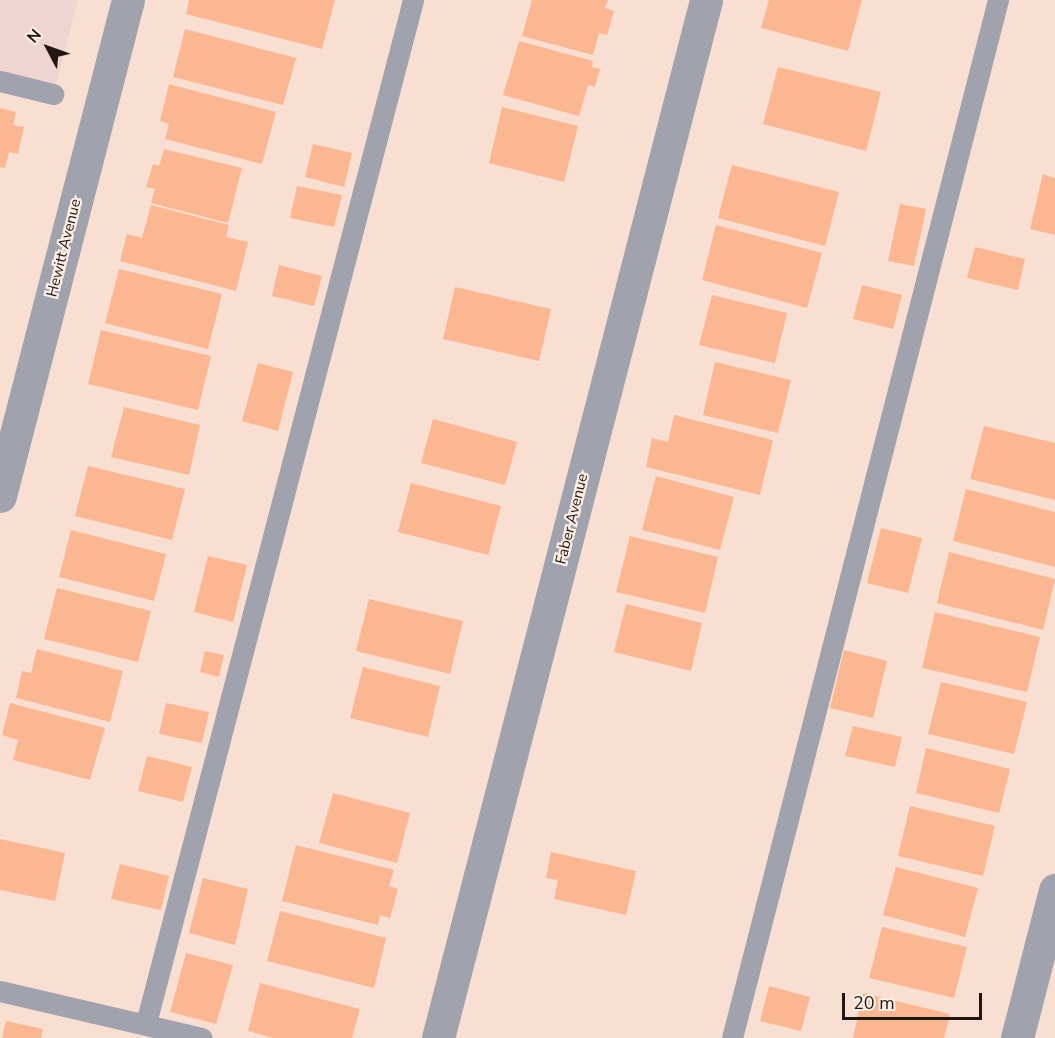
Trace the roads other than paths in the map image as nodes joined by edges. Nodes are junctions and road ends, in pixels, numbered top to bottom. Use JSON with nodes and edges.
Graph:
{"nodes":[{"id":1,"x":128,"y":0,"type":"edge"},
{"id":2,"x":413,"y":0,"type":"edge"},
{"id":3,"x":706,"y":0,"type":"edge"},
{"id":4,"x":998,"y":0,"type":"edge"},
{"id":5,"x":0,"y":81,"type":"edge"},
{"id":6,"x":53,"y":94,"type":"dead end"},
{"id":7,"x":0,"y":496,"type":"edge"},
{"id":8,"x":1055,"y":890,"type":"edge"},
{"id":9,"x":0,"y":990,"type":"edge"},
{"id":10,"x":146,"y":1023,"type":"junction"},
{"id":11,"x":202,"y":1038,"type":"edge"},
{"id":12,"x":438,"y":1038,"type":"edge"},
{"id":13,"x":732,"y":1038,"type":"edge"},
{"id":14,"x":1017,"y":1038,"type":"edge"}],
"edges":[{"from":1,"to":7,"type":"street","name":"Hewitt Avenue"},
{"from":2,"to":10,"type":"lane"},
{"from":3,"to":12,"type":"street","name":"Faber Avenue"},
{"from":4,"to":13,"type":"lane"},
{"from":5,"to":6,"type":"lane"},
{"from":8,"to":14,"type":"street"},
{"from":9,"to":10,"type":"lane"},
{"from":10,"to":11,"type":"lane"}]}
